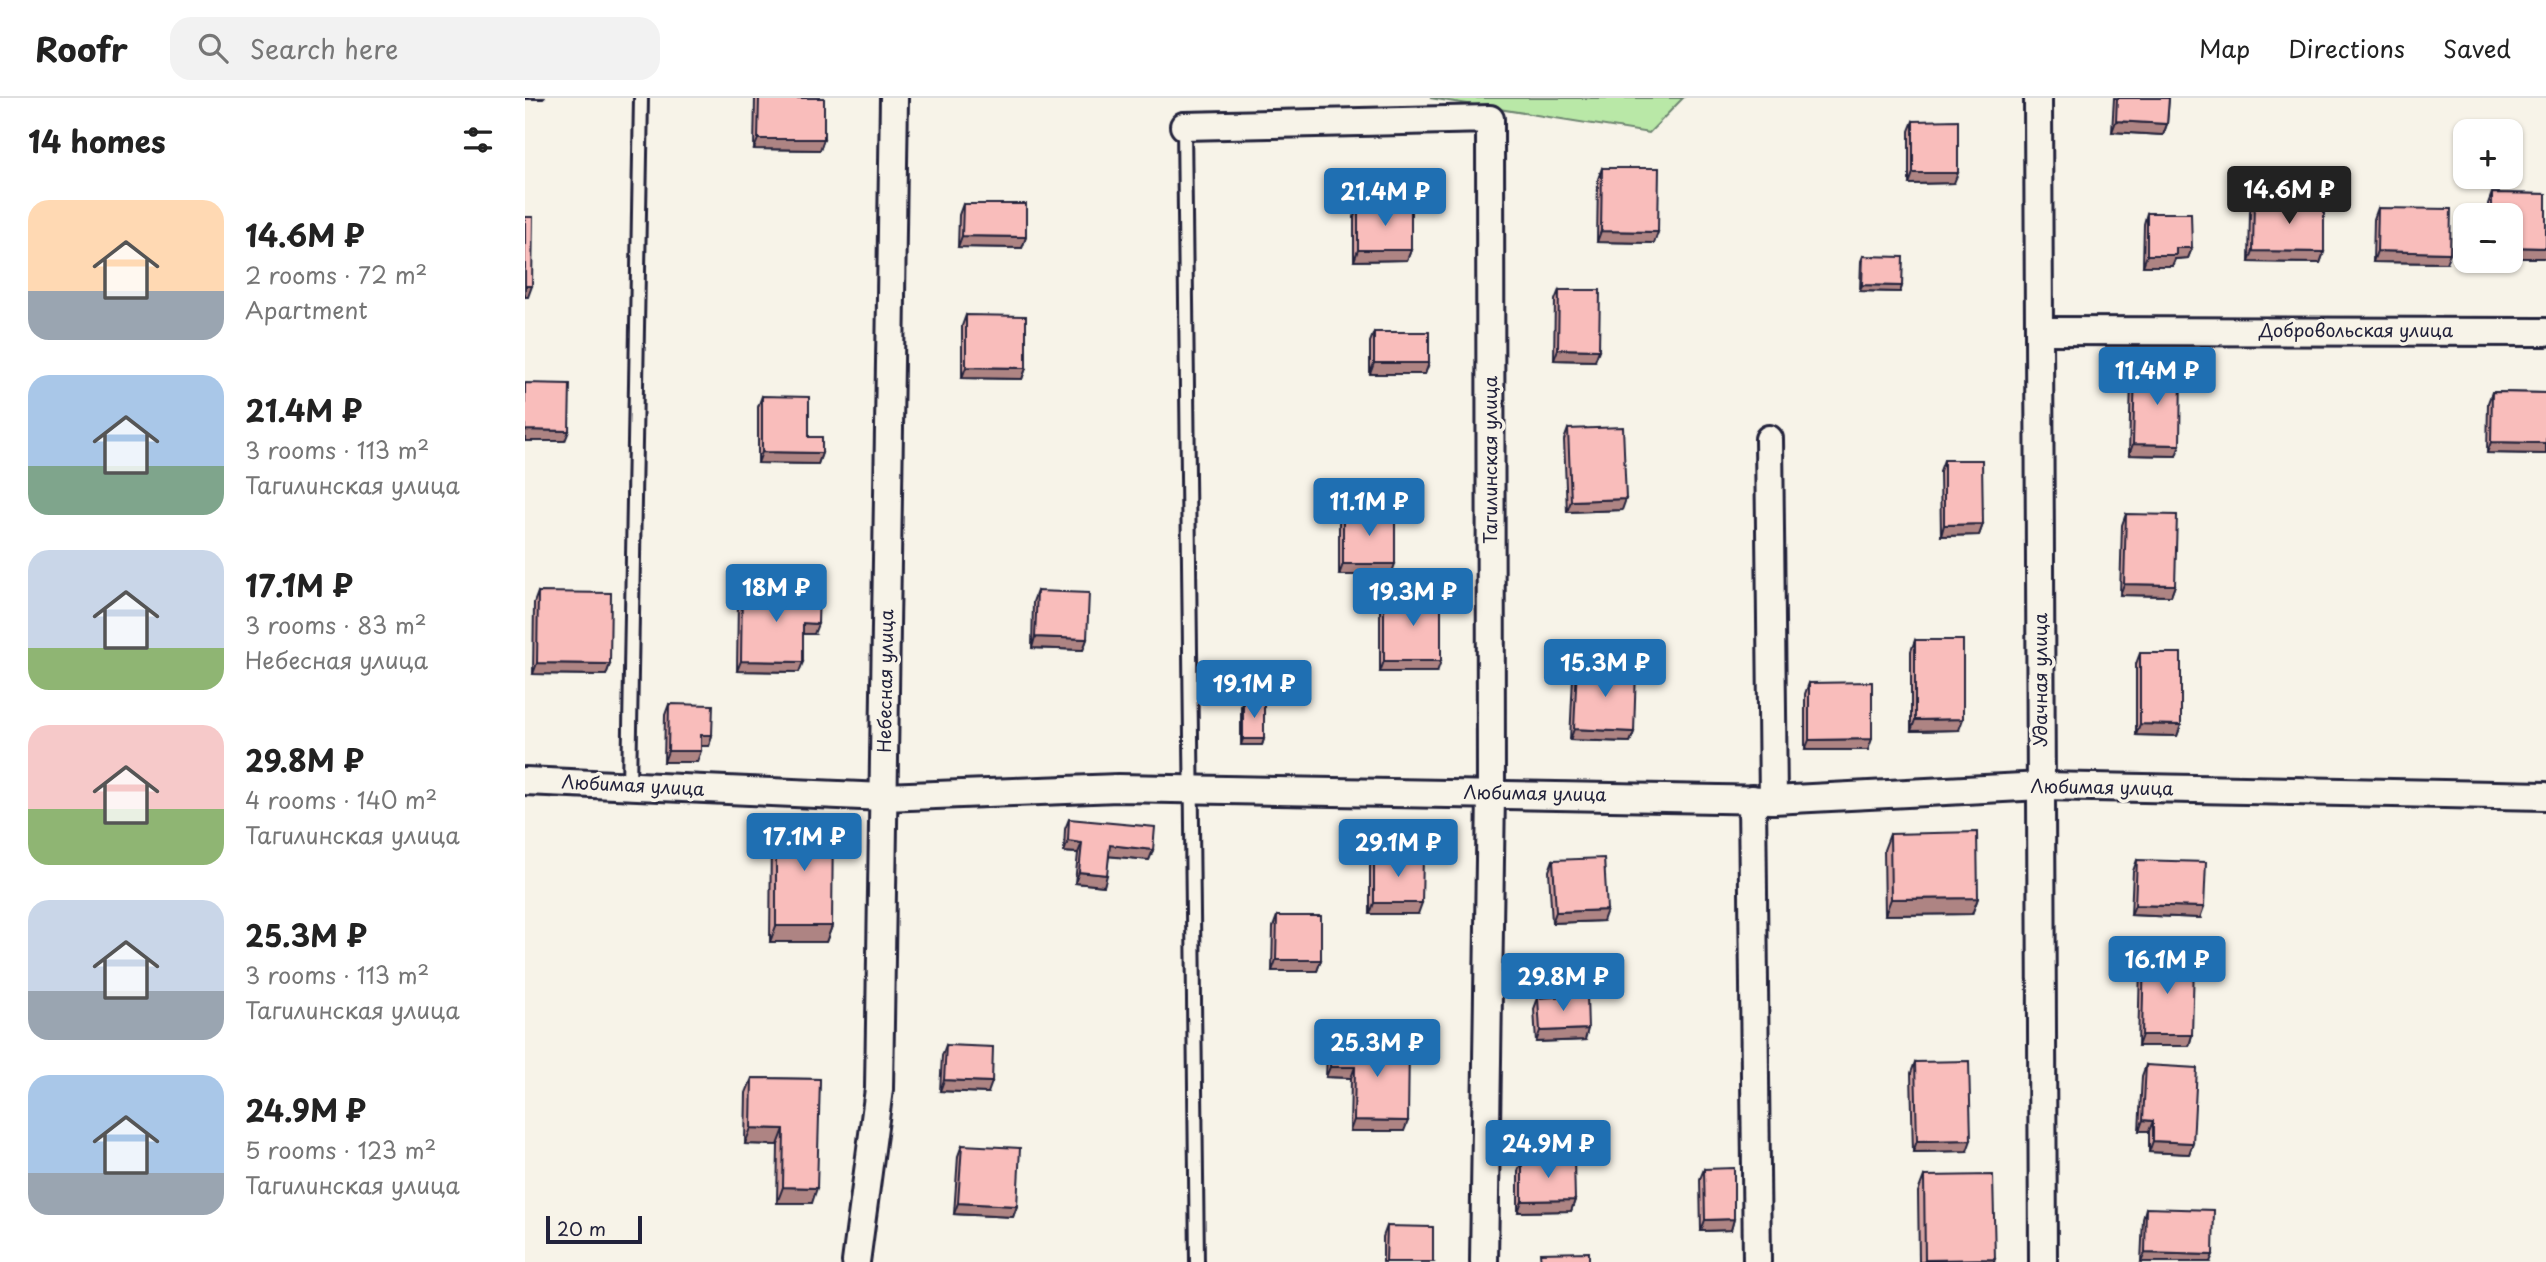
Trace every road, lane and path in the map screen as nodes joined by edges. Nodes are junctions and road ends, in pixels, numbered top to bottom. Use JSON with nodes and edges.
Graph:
{"nodes":[{"id":1,"x":642,"y":98,"type":"edge"},
{"id":2,"x":894,"y":98,"type":"edge"},
{"id":3,"x":2038,"y":98,"type":"edge"},
{"id":4,"x":1184,"y":126,"type":"joint"},
{"id":5,"x":2040,"y":331,"type":"junction"},
{"id":6,"x":2546,"y":332,"type":"edge"},
{"id":7,"x":1769,"y":439,"type":"dead end"},
{"id":8,"x":525,"y":781,"type":"edge"},
{"id":9,"x":629,"y":786,"type":"junction"},
{"id":10,"x":2042,"y":786,"type":"junction"},
{"id":11,"x":1192,"y":788,"type":"junction"},
{"id":12,"x":1491,"y":793,"type":"junction"},
{"id":13,"x":2546,"y":796,"type":"edge"},
{"id":14,"x":884,"y":797,"type":"junction"},
{"id":15,"x":1763,"y":799,"type":"junction"},
{"id":16,"x":856,"y":1262,"type":"edge"},
{"id":17,"x":1197,"y":1262,"type":"edge"},
{"id":18,"x":1484,"y":1262,"type":"edge"},
{"id":19,"x":1757,"y":1262,"type":"edge"},
{"id":20,"x":2043,"y":1262,"type":"edge"}],
"edges":[{"from":1,"to":9,"type":"lane"},
{"from":2,"to":14,"type":"street","name":"Небесная улица"},
{"from":3,"to":5,"type":"street","name":"Удачная улица"},
{"from":4,"to":11,"type":"lane"},
{"from":4,"to":12,"type":"street","name":"Тагилинская улица"},
{"from":5,"to":6,"type":"street","name":"Добровольская улица"},
{"from":5,"to":10,"type":"street","name":"Удачная улица"},
{"from":7,"to":15,"type":"street"},
{"from":8,"to":9,"type":"street","name":"Любимая улица"},
{"from":9,"to":14,"type":"street","name":"Любимая улица"},
{"from":10,"to":13,"type":"street","name":"Любимая улица"},
{"from":10,"to":15,"type":"street","name":"Любимая улица"},
{"from":10,"to":20,"type":"street","name":"Удачная улица"},
{"from":11,"to":12,"type":"street","name":"Любимая улица"},
{"from":11,"to":14,"type":"street","name":"Любимая улица"},
{"from":11,"to":17,"type":"lane"},
{"from":12,"to":15,"type":"street","name":"Любимая улица"},
{"from":12,"to":18,"type":"street","name":"Тагилинская улица"},
{"from":14,"to":16,"type":"street","name":"Небесная улица"},
{"from":15,"to":19,"type":"street"}]}
